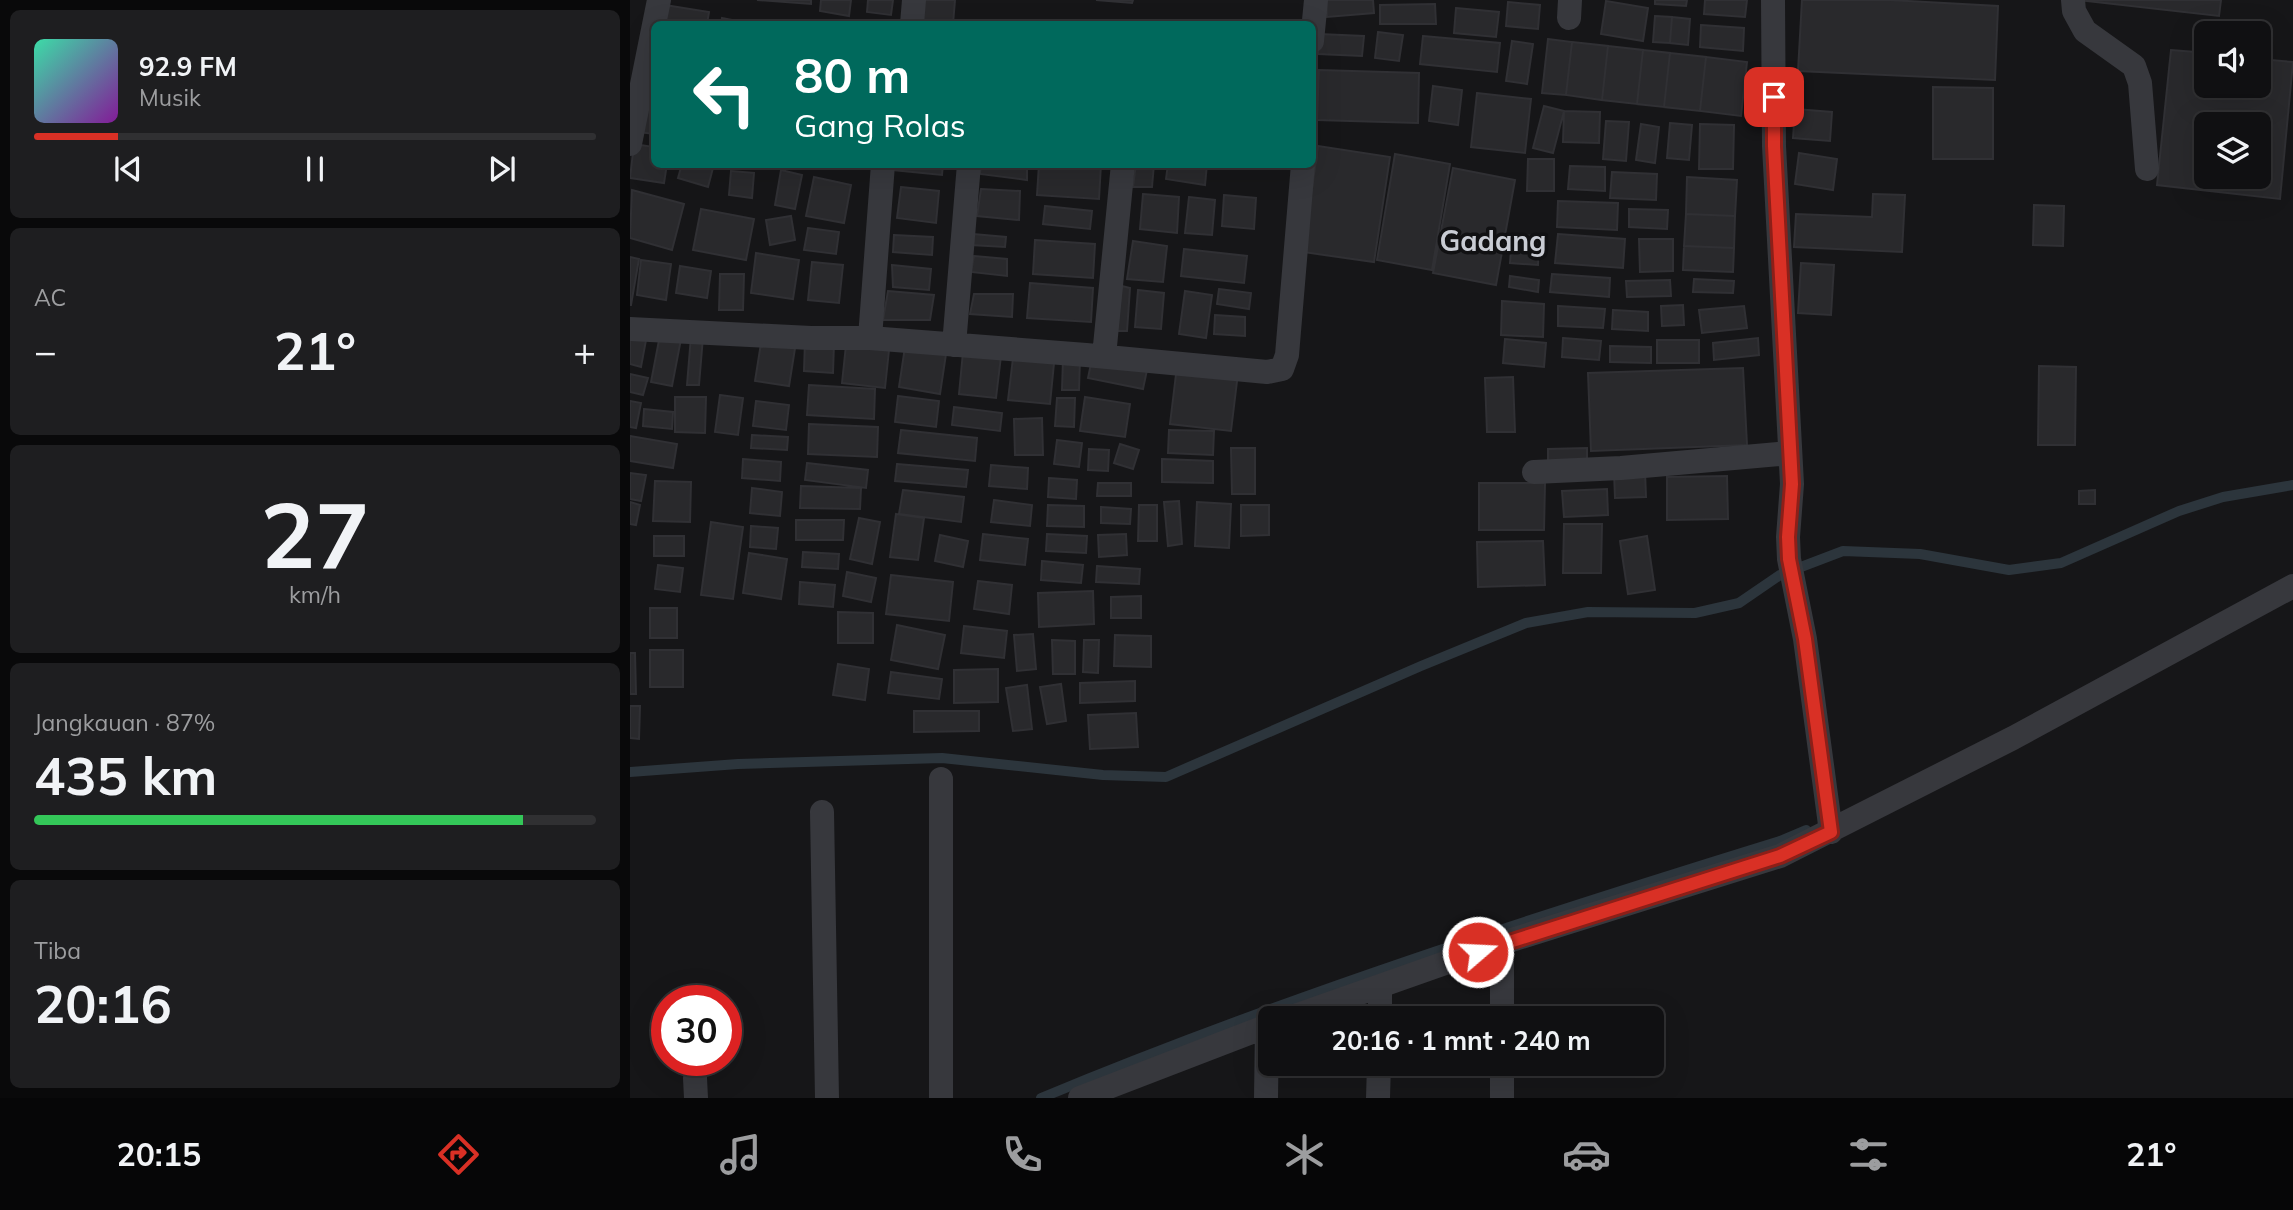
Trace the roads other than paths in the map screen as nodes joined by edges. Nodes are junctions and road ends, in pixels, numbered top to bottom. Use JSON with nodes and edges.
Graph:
{"nodes":[{"id":1,"x":659,"y":0,"type":"edge"},
{"id":2,"x":914,"y":0,"type":"edge"},
{"id":3,"x":1316,"y":0,"type":"edge"},
{"id":4,"x":1773,"y":0,"type":"edge"},
{"id":5,"x":2073,"y":0,"type":"edge"},
{"id":6,"x":655,"y":21,"type":"edge"},
{"id":7,"x":912,"y":21,"type":"edge"},
{"id":8,"x":1314,"y":21,"type":"edge"},
{"id":9,"x":651,"y":40,"type":"edge"},
{"id":10,"x":630,"y":144,"type":"edge"},
{"id":11,"x":883,"y":168,"type":"edge"},
{"id":12,"x":969,"y":168,"type":"edge"},
{"id":13,"x":1123,"y":168,"type":"edge"},
{"id":14,"x":1303,"y":168,"type":"edge"},
{"id":15,"x":2147,"y":169,"type":"dead end"},
{"id":16,"x":630,"y":329,"type":"edge"},
{"id":17,"x":870,"y":338,"type":"junction"},
{"id":18,"x":954,"y":345,"type":"junction"},
{"id":19,"x":1104,"y":356,"type":"junction"},
{"id":20,"x":1790,"y":453,"type":"junction"},
{"id":21,"x":1534,"y":472,"type":"dead end"},
{"id":22,"x":2293,"y":586,"type":"edge"},
{"id":23,"x":941,"y":779,"type":"dead end"},
{"id":24,"x":822,"y":812,"type":"dead end"},
{"id":25,"x":1831,"y":832,"type":"junction"},
{"id":26,"x":1502,"y":943,"type":"junction"},
{"id":27,"x":1380,"y":988,"type":"junction"},
{"id":28,"x":1326,"y":1006,"type":"edge"},
{"id":29,"x":1380,"y":1006,"type":"edge"},
{"id":30,"x":1502,"y":1006,"type":"edge"},
{"id":31,"x":1258,"y":1030,"type":"edge"},
{"id":32,"x":1269,"y":1076,"type":"edge"},
{"id":33,"x":1379,"y":1076,"type":"edge"},
{"id":34,"x":1502,"y":1076,"type":"edge"},
{"id":35,"x":1094,"y":1095,"type":"edge"},
{"id":36,"x":828,"y":1098,"type":"edge"},
{"id":37,"x":941,"y":1098,"type":"edge"},
{"id":38,"x":1266,"y":1098,"type":"edge"},
{"id":39,"x":1378,"y":1098,"type":"edge"},
{"id":40,"x":1502,"y":1098,"type":"edge"}],
"edges":[{"from":1,"to":6,"type":"street"},
{"from":2,"to":7,"type":"street"},
{"from":3,"to":8,"type":"street"},
{"from":4,"to":20,"type":"street"},
{"from":5,"to":15,"type":"street"},
{"from":9,"to":10,"type":"street"},
{"from":11,"to":17,"type":"street"},
{"from":12,"to":18,"type":"street"},
{"from":13,"to":19,"type":"street"},
{"from":14,"to":19,"type":"street"},
{"from":16,"to":17,"type":"street"},
{"from":17,"to":18,"type":"street"},
{"from":18,"to":19,"type":"street"},
{"from":20,"to":21,"type":"street"},
{"from":20,"to":25,"type":"street"},
{"from":22,"to":25,"type":"street"},
{"from":23,"to":37,"type":"street"},
{"from":24,"to":36,"type":"street"},
{"from":25,"to":26,"type":"street"},
{"from":26,"to":27,"type":"street"},
{"from":26,"to":30,"type":"street"},
{"from":27,"to":28,"type":"street"},
{"from":27,"to":29,"type":"street"},
{"from":31,"to":35,"type":"street"},
{"from":32,"to":38,"type":"street"},
{"from":33,"to":39,"type":"street"},
{"from":34,"to":40,"type":"street"}]}
